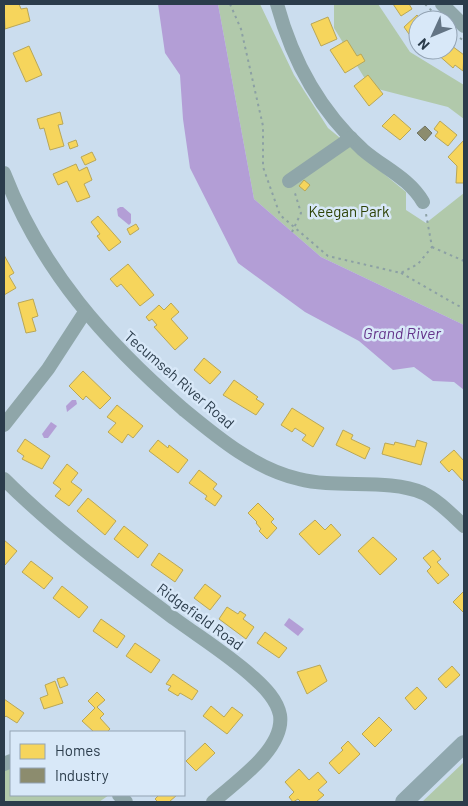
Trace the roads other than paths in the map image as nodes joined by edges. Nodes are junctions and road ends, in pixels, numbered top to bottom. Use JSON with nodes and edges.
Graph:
{"nodes":[{"id":1,"x":277,"y":4,"type":"edge"},
{"id":2,"x":442,"y":4,"type":"edge"},
{"id":3,"x":464,"y":26,"type":"edge"},
{"id":4,"x":351,"y":138,"type":"junction"},
{"id":5,"x":4,"y":173,"type":"edge"},
{"id":6,"x":289,"y":181,"type":"road end"},
{"id":7,"x":423,"y":202,"type":"road end"},
{"id":8,"x":85,"y":312,"type":"junction"},
{"id":9,"x":4,"y":425,"type":"edge"},
{"id":10,"x":4,"y":480,"type":"edge"},
{"id":11,"x":464,"y":526,"type":"edge"},
{"id":12,"x":464,"y":744,"type":"edge"},
{"id":13,"x":213,"y":802,"type":"edge"},
{"id":14,"x":404,"y":802,"type":"edge"}],
"edges":[{"from":1,"to":4,"type":"street"},
{"from":2,"to":3,"type":"street"},
{"from":4,"to":6,"type":"street"},
{"from":4,"to":7,"type":"street"},
{"from":5,"to":8,"type":"street","name":"Tecumseh River Road"},
{"from":8,"to":9,"type":"street"},
{"from":8,"to":11,"type":"street","name":"Tecumseh River Road"},
{"from":10,"to":13,"type":"street","name":"Ridgefield Road"},
{"from":12,"to":14,"type":"main road"}]}
